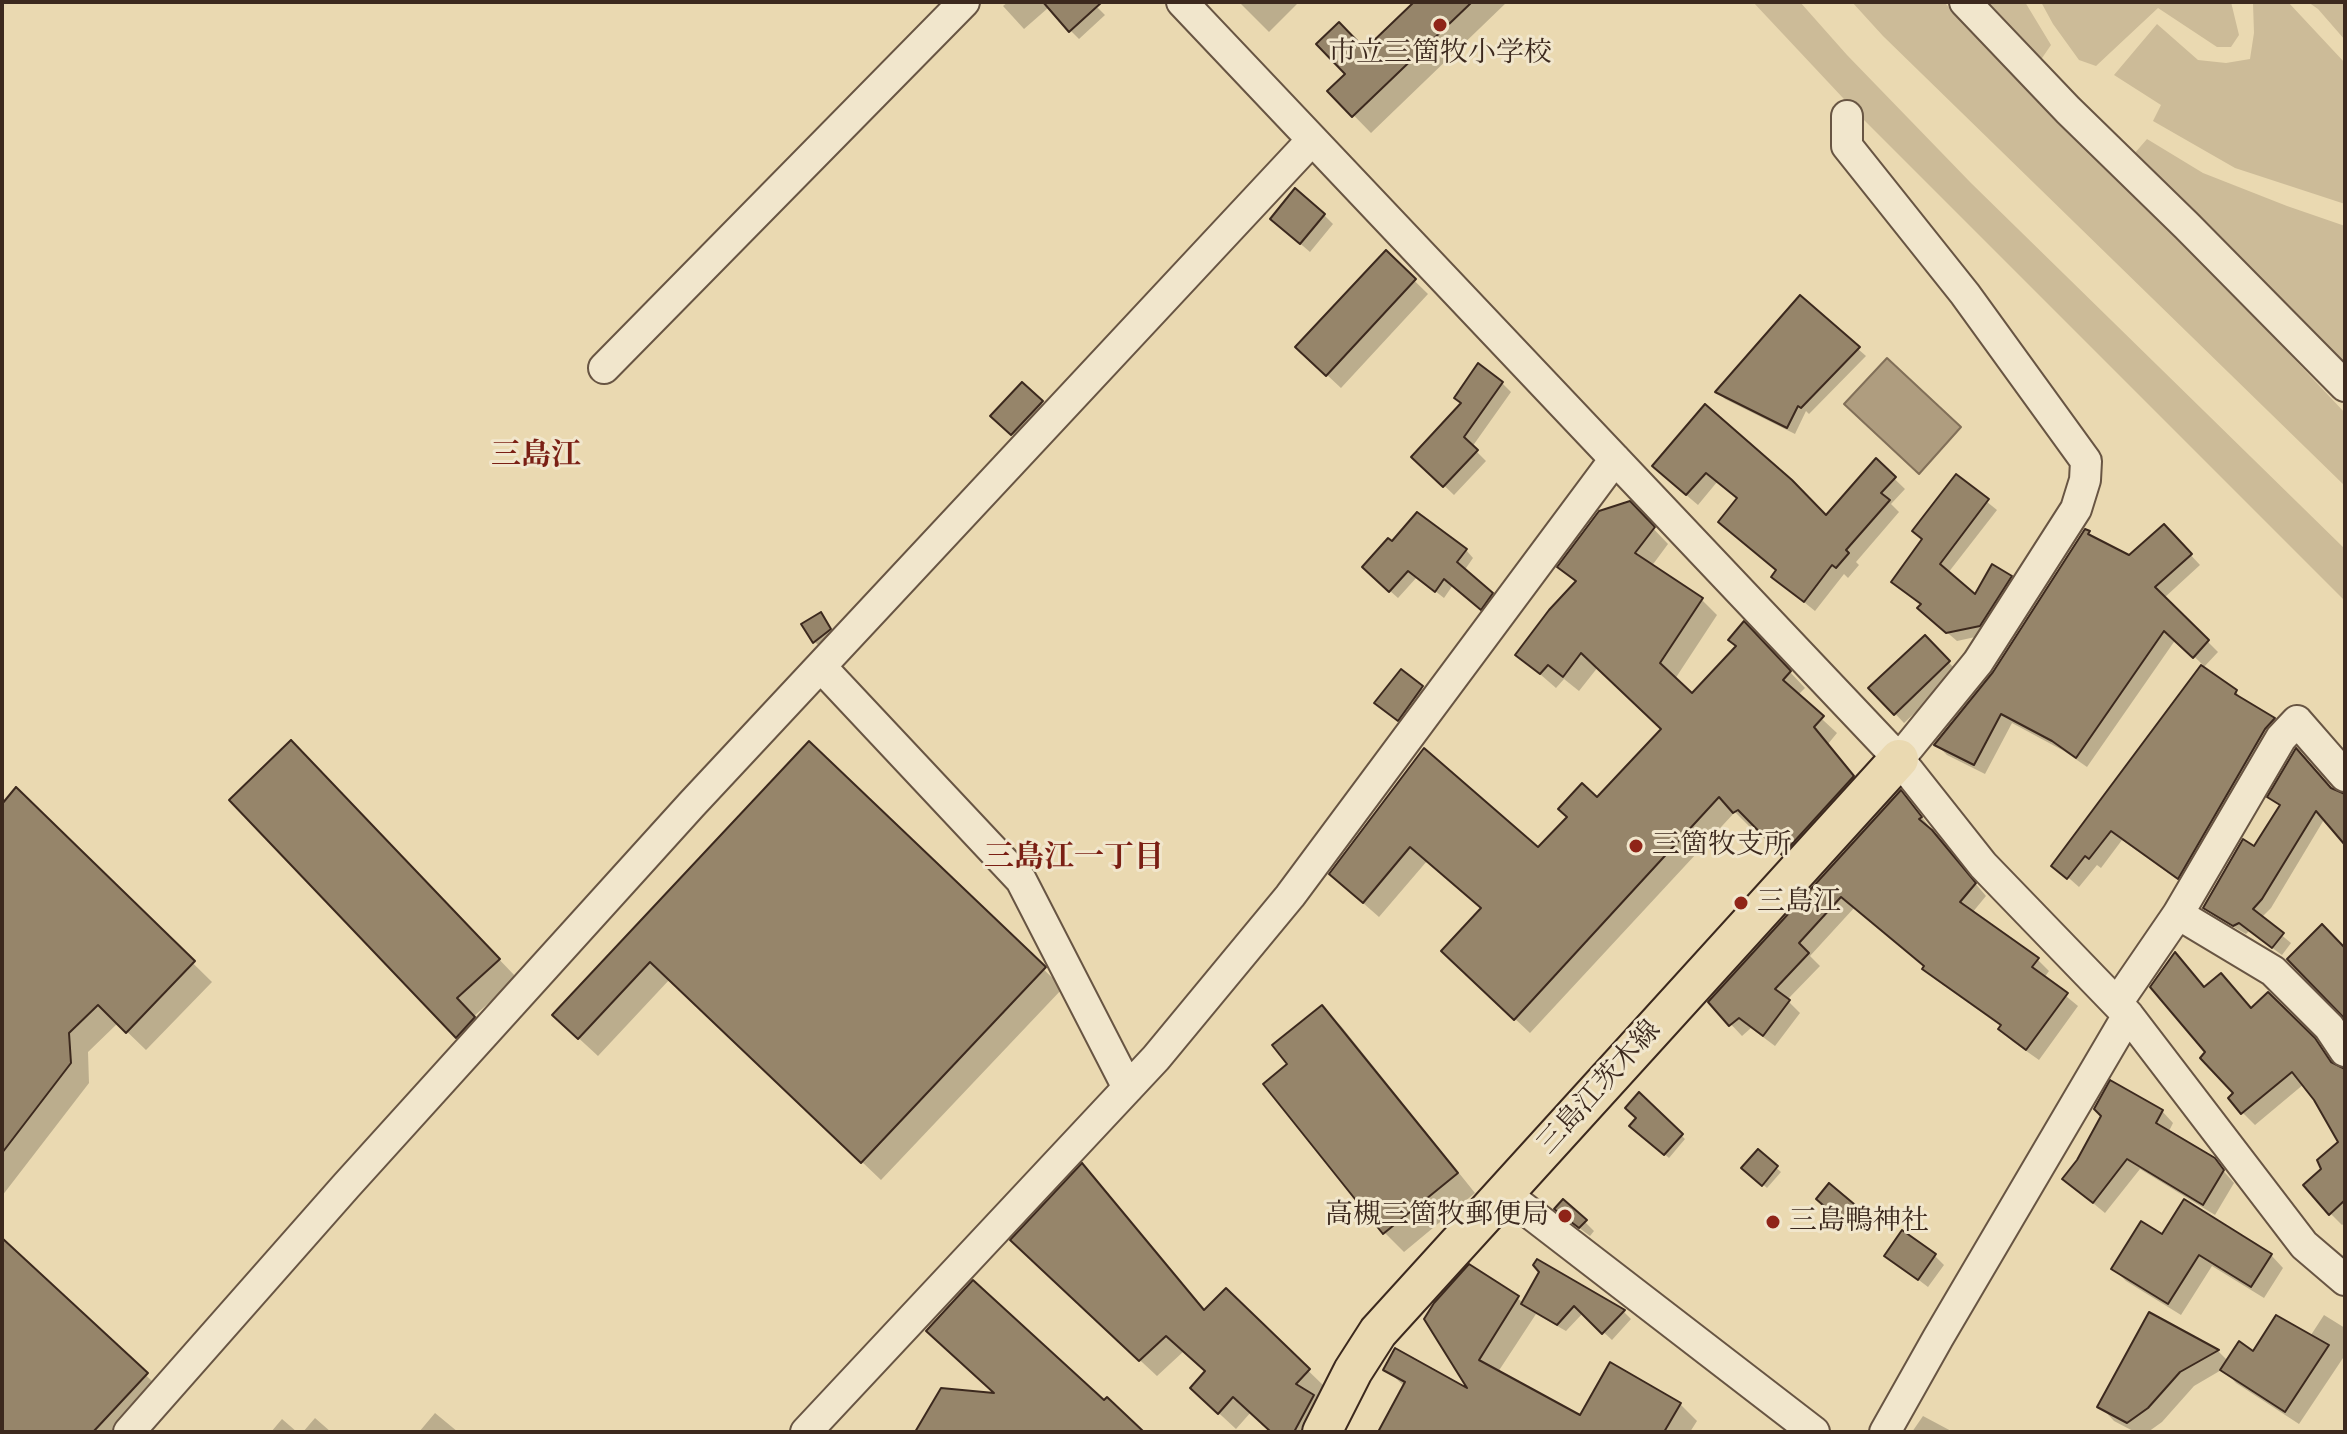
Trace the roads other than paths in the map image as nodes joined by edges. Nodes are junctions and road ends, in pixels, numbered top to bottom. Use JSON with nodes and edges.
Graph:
{"nodes":[{"id":1,"x":964,"y":2,"type":"edge"},
{"id":2,"x":1182,"y":2,"type":"edge"},
{"id":3,"x":1965,"y":2,"type":"edge"},
{"id":4,"x":1847,"y":116,"type":"dead end"},
{"id":5,"x":1312,"y":140,"type":"junction"},
{"id":6,"x":604,"y":368,"type":"dead end"},
{"id":7,"x":2345,"y":386,"type":"edge"},
{"id":8,"x":1615,"y":459,"type":"junction"},
{"id":9,"x":822,"y":668,"type":"junction"},
{"id":10,"x":1899,"y":759,"type":"junction"},
{"id":11,"x":2345,"y":776,"type":"edge"},
{"id":12,"x":2178,"y":914,"type":"junction"},
{"id":13,"x":2122,"y":1009,"type":"junction"},
{"id":14,"x":2345,"y":1051,"type":"edge"},
{"id":15,"x":1128,"y":1088,"type":"junction"},
{"id":16,"x":1504,"y":1193,"type":"junction"},
{"id":17,"x":2345,"y":1280,"type":"edge"},
{"id":18,"x":129,"y":1432,"type":"edge"},
{"id":19,"x":806,"y":1432,"type":"edge"},
{"id":20,"x":1322,"y":1432,"type":"edge"},
{"id":21,"x":1814,"y":1432,"type":"edge"},
{"id":22,"x":1885,"y":1432,"type":"edge"}],
"edges":[{"from":1,"to":6,"type":"street"},
{"from":2,"to":5,"type":"street"},
{"from":3,"to":7,"type":"street"},
{"from":4,"to":10,"type":"street"},
{"from":5,"to":8,"type":"street"},
{"from":5,"to":9,"type":"street"},
{"from":8,"to":10,"type":"street"},
{"from":8,"to":15,"type":"street"},
{"from":9,"to":15,"type":"street"},
{"from":9,"to":18,"type":"street"},
{"from":10,"to":13,"type":"street"},
{"from":10,"to":16,"type":"main road","name":"三島江茨木線"},
{"from":11,"to":12,"type":"street"},
{"from":12,"to":13,"type":"street"},
{"from":12,"to":14,"type":"street"},
{"from":13,"to":17,"type":"street"},
{"from":13,"to":22,"type":"street"},
{"from":15,"to":19,"type":"street"},
{"from":16,"to":20,"type":"main road","name":"三島江茨木線"},
{"from":16,"to":21,"type":"street"}]}
